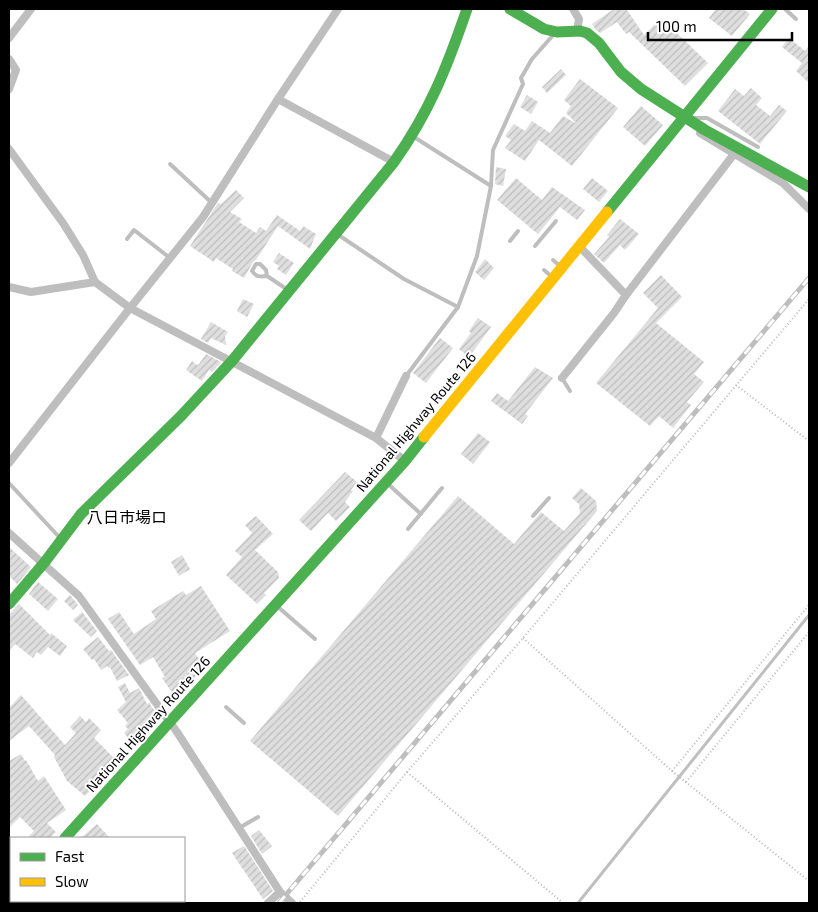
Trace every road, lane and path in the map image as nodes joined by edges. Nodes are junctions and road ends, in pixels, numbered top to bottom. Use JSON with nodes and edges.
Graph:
{"nodes":[{"id":1,"x":32,"y":9,"type":"edge"},
{"id":2,"x":338,"y":9,"type":"edge"},
{"id":3,"x":467,"y":9,"type":"edge"},
{"id":4,"x":510,"y":9,"type":"edge"},
{"id":5,"x":573,"y":9,"type":"edge"},
{"id":6,"x":772,"y":9,"type":"edge"},
{"id":7,"x":785,"y":9,"type":"edge"},
{"id":8,"x":796,"y":19,"type":"dead end"},
{"id":9,"x":577,"y":31,"type":"junction"},
{"id":10,"x":556,"y":32,"type":"junction"},
{"id":11,"x":9,"y":38,"type":"edge"},
{"id":12,"x":9,"y":59,"type":"edge"},
{"id":13,"x":9,"y":89,"type":"edge"},
{"id":14,"x":278,"y":99,"type":"junction"},
{"id":15,"x":685,"y":118,"type":"junction"},
{"id":16,"x":412,"y":136,"type":"junction"},
{"id":17,"x":758,"y":147,"type":"dead end"},
{"id":18,"x":9,"y":149,"type":"edge"},
{"id":19,"x":734,"y":154,"type":"junction"},
{"id":20,"x":394,"y":162,"type":"junction"},
{"id":21,"x":170,"y":164,"type":"dead end"},
{"id":22,"x":491,"y":186,"type":"junction"},
{"id":23,"x":809,"y":187,"type":"edge"},
{"id":24,"x":212,"y":203,"type":"junction"},
{"id":25,"x":809,"y":208,"type":"edge"},
{"id":26,"x":556,"y":221,"type":"dead end"},
{"id":27,"x":518,"y":231,"type":"dead end"},
{"id":28,"x":337,"y":234,"type":"junction"},
{"id":29,"x":127,"y":239,"type":"dead end"},
{"id":30,"x":510,"y":241,"type":"dead end"},
{"id":31,"x":535,"y":246,"type":"dead end"},
{"id":32,"x":576,"y":247,"type":"junction"},
{"id":33,"x":171,"y":259,"type":"junction"},
{"id":34,"x":553,"y":260,"type":"dead end"},
{"id":35,"x":562,"y":268,"type":"junction"},
{"id":36,"x":544,"y":270,"type":"dead end"},
{"id":37,"x":267,"y":276,"type":"dead end"},
{"id":38,"x":554,"y":278,"type":"junction"},
{"id":39,"x":95,"y":282,"type":"junction"},
{"id":40,"x":9,"y":287,"type":"edge"},
{"id":41,"x":290,"y":291,"type":"junction"},
{"id":42,"x":626,"y":295,"type":"junction"},
{"id":43,"x":809,"y":299,"type":"edge"},
{"id":44,"x":458,"y":307,"type":"junction"},
{"id":45,"x":130,"y":308,"type":"junction"},
{"id":46,"x":232,"y":361,"type":"junction"},
{"id":47,"x":406,"y":376,"type":"joint"},
{"id":48,"x":562,"y":378,"type":"joint"},
{"id":49,"x":736,"y":385,"type":"junction"},
{"id":50,"x":570,"y":391,"type":"dead end"},
{"id":51,"x":376,"y":438,"type":"junction"},
{"id":52,"x":809,"y":441,"type":"edge"},
{"id":53,"x":405,"y":461,"type":"junction"},
{"id":54,"x":9,"y":463,"type":"edge"},
{"id":55,"x":386,"y":482,"type":"junction"},
{"id":56,"x":9,"y":483,"type":"edge"},
{"id":57,"x":442,"y":488,"type":"dead end"},
{"id":58,"x":549,"y":498,"type":"dead end"},
{"id":59,"x":420,"y":514,"type":"junction"},
{"id":60,"x":533,"y":516,"type":"dead end"},
{"id":61,"x":408,"y":529,"type":"dead end"},
{"id":62,"x":9,"y":533,"type":"edge"},
{"id":63,"x":61,"y":540,"type":"junction"},
{"id":64,"x":44,"y":563,"type":"junction"},
{"id":65,"x":9,"y":604,"type":"edge"},
{"id":66,"x":276,"y":605,"type":"junction"},
{"id":67,"x":809,"y":606,"type":"edge"},
{"id":68,"x":809,"y":632,"type":"edge"},
{"id":69,"x":523,"y":638,"type":"junction"},
{"id":70,"x":315,"y":640,"type":"dead end"},
{"id":71,"x":226,"y":707,"type":"dead end"},
{"id":72,"x":170,"y":723,"type":"junction"},
{"id":73,"x":244,"y":723,"type":"dead end"},
{"id":74,"x":672,"y":771,"type":"junction"},
{"id":75,"x":407,"y":772,"type":"junction"},
{"id":76,"x":686,"y":782,"type":"junction"},
{"id":77,"x":258,"y":818,"type":"dead end"},
{"id":78,"x":239,"y":828,"type":"junction"},
{"id":79,"x":66,"y":837,"type":"edge"},
{"id":80,"x":809,"y":881,"type":"edge"},
{"id":81,"x":280,"y":892,"type":"junction"},
{"id":82,"x":268,"y":903,"type":"edge"},
{"id":83,"x":292,"y":903,"type":"edge"},
{"id":84,"x":299,"y":903,"type":"edge"},
{"id":85,"x":563,"y":903,"type":"edge"}],
"edges":[{"from":1,"to":11,"type":"street"},
{"from":2,"to":14,"type":"street"},
{"from":3,"to":16,"type":"main road"},
{"from":4,"to":10,"type":"main road"},
{"from":5,"to":9,"type":"street"},
{"from":6,"to":15,"type":"main road","name":"National Highway Route 126"},
{"from":7,"to":8,"type":"lane"},
{"from":9,"to":10,"type":"main road"},
{"from":9,"to":15,"type":"main road"},
{"from":10,"to":22,"type":"lane"},
{"from":12,"to":13,"type":"street"},
{"from":14,"to":20,"type":"street"},
{"from":14,"to":24,"type":"street"},
{"from":15,"to":17,"type":"lane"},
{"from":15,"to":19,"type":"street"},
{"from":15,"to":23,"type":"main road"},
{"from":15,"to":32,"type":"main road","name":"National Highway Route 126"},
{"from":16,"to":20,"type":"main road"},
{"from":16,"to":22,"type":"lane"},
{"from":18,"to":39,"type":"street"},
{"from":19,"to":25,"type":"street"},
{"from":19,"to":42,"type":"street"},
{"from":20,"to":28,"type":"main road"},
{"from":21,"to":24,"type":"lane"},
{"from":22,"to":44,"type":"lane"},
{"from":24,"to":33,"type":"street"},
{"from":26,"to":31,"type":"lane"},
{"from":27,"to":30,"type":"lane"},
{"from":28,"to":41,"type":"main road"},
{"from":28,"to":44,"type":"lane"},
{"from":29,"to":33,"type":"lane"},
{"from":32,"to":35,"type":"main road","name":"National Highway Route 126"},
{"from":32,"to":42,"type":"street"},
{"from":33,"to":45,"type":"street"},
{"from":34,"to":35,"type":"lane"},
{"from":35,"to":38,"type":"main road","name":"National Highway Route 126"},
{"from":36,"to":38,"type":"lane"},
{"from":37,"to":41,"type":"lane"},
{"from":38,"to":53,"type":"main road","name":"National Highway Route 126"},
{"from":39,"to":40,"type":"street"},
{"from":39,"to":45,"type":"street"},
{"from":41,"to":46,"type":"main road"},
{"from":42,"to":48,"type":"street"},
{"from":43,"to":49,"type":"path"},
{"from":44,"to":47,"type":"lane"},
{"from":45,"to":46,"type":"street"},
{"from":45,"to":54,"type":"street"},
{"from":46,"to":51,"type":"street"},
{"from":46,"to":63,"type":"main road"},
{"from":47,"to":51,"type":"street"},
{"from":48,"to":50,"type":"lane"},
{"from":49,"to":52,"type":"path"},
{"from":49,"to":69,"type":"path"},
{"from":51,"to":53,"type":"street"},
{"from":53,"to":55,"type":"main road","name":"National Highway Route 126"},
{"from":55,"to":59,"type":"lane"},
{"from":55,"to":66,"type":"main road","name":"National Highway Route 126"},
{"from":56,"to":63,"type":"lane"},
{"from":57,"to":59,"type":"lane"},
{"from":58,"to":60,"type":"lane"},
{"from":59,"to":61,"type":"lane"},
{"from":62,"to":64,"type":"street"},
{"from":63,"to":64,"type":"main road"},
{"from":64,"to":65,"type":"main road"},
{"from":64,"to":72,"type":"street"},
{"from":66,"to":70,"type":"lane"},
{"from":66,"to":72,"type":"main road","name":"National Highway Route 126"},
{"from":67,"to":74,"type":"path"},
{"from":68,"to":76,"type":"path"},
{"from":69,"to":74,"type":"path"},
{"from":69,"to":75,"type":"path"},
{"from":71,"to":73,"type":"lane"},
{"from":72,"to":78,"type":"street"},
{"from":72,"to":79,"type":"main road","name":"National Highway Route 126"},
{"from":74,"to":76,"type":"path"},
{"from":75,"to":84,"type":"path"},
{"from":75,"to":85,"type":"path"},
{"from":76,"to":80,"type":"path"},
{"from":77,"to":78,"type":"lane"},
{"from":78,"to":81,"type":"street"},
{"from":81,"to":82,"type":"street"},
{"from":81,"to":83,"type":"street"}]}
